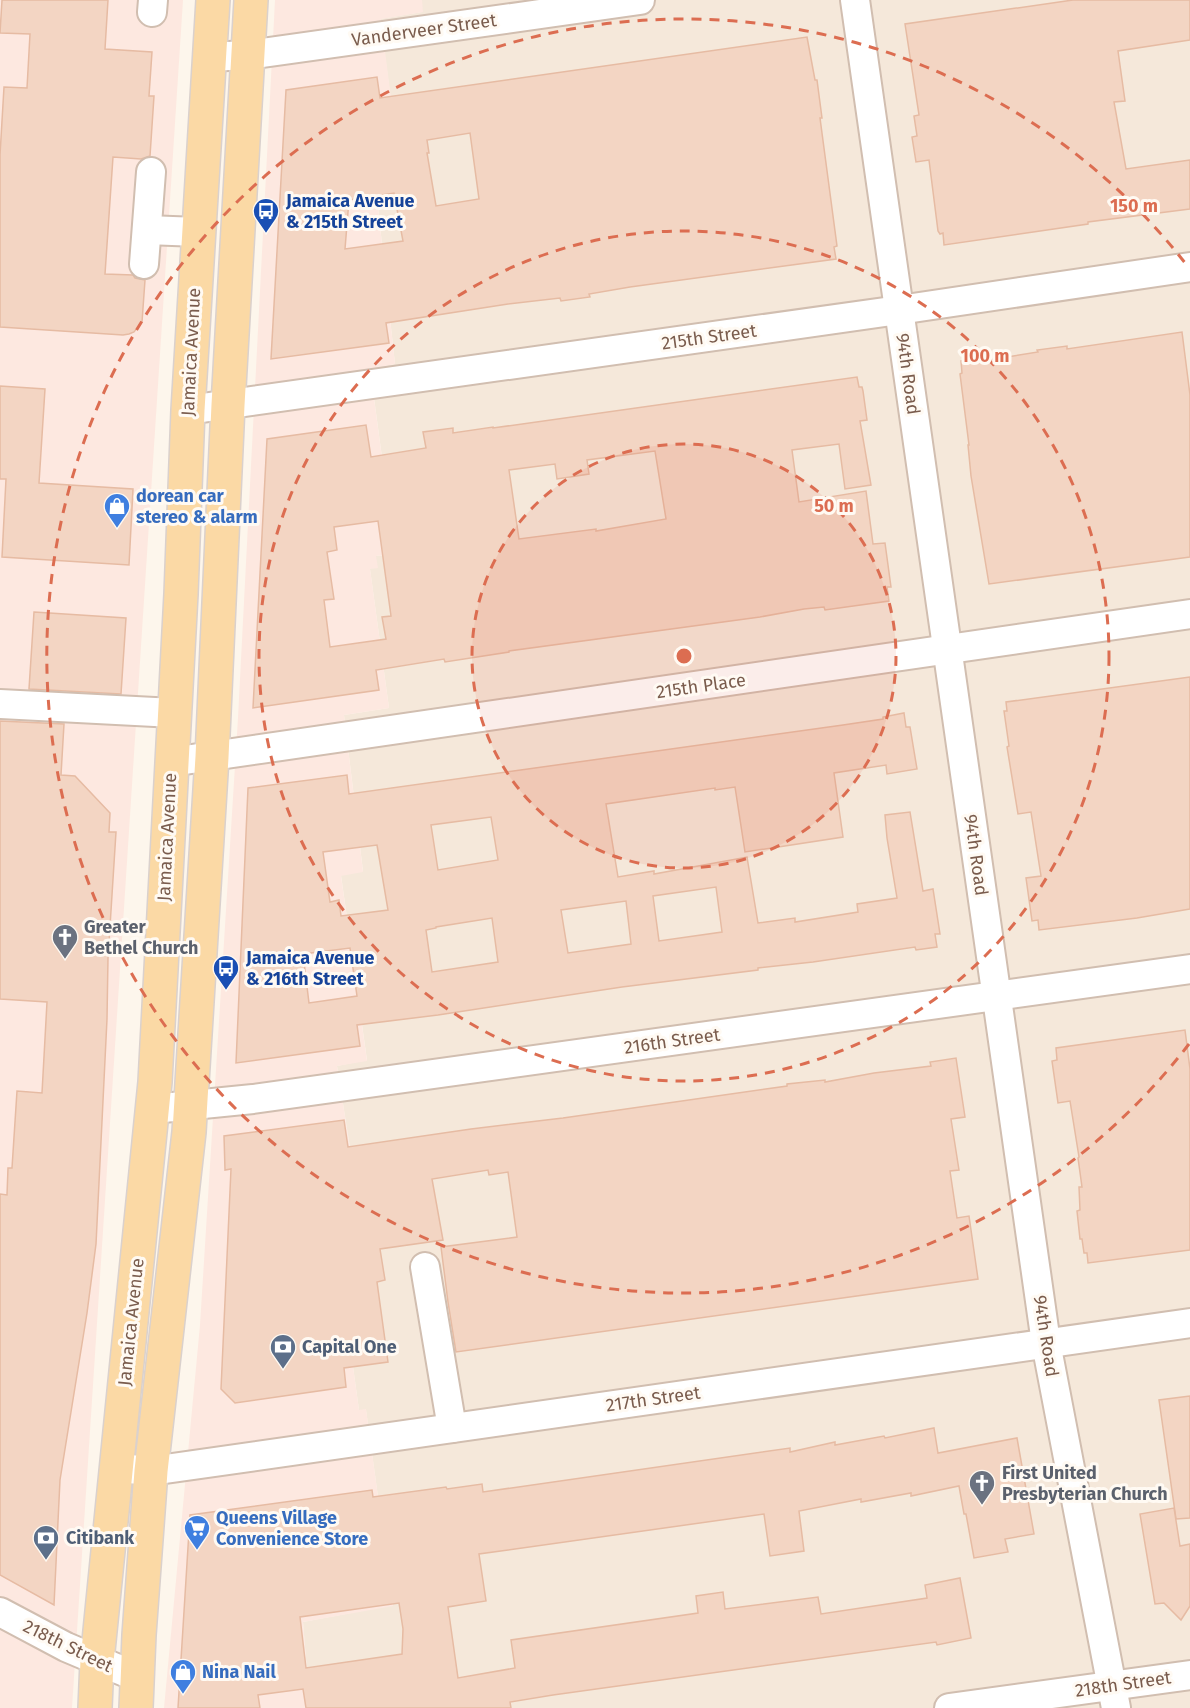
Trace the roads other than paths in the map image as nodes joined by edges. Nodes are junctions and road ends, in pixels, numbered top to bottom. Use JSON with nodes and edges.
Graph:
{"nodes":[{"id":1,"x":213,"y":0,"type":"edge"},
{"id":2,"x":251,"y":0,"type":"edge"},
{"id":3,"x":640,"y":0,"type":"edge"},
{"id":4,"x":855,"y":0,"type":"edge"},
{"id":5,"x":248,"y":55,"type":"junction"},
{"id":6,"x":209,"y":57,"type":"junction"},
{"id":7,"x":150,"y":172,"type":"dead end"},
{"id":8,"x":147,"y":230,"type":"junction"},
{"id":9,"x":198,"y":232,"type":"junction"},
{"id":10,"x":144,"y":264,"type":"dead end"},
{"id":11,"x":1190,"y":267,"type":"edge"},
{"id":12,"x":899,"y":310,"type":"junction"},
{"id":13,"x":228,"y":405,"type":"junction"},
{"id":14,"x":188,"y":410,"type":"junction"},
{"id":15,"x":1190,"y":614,"type":"edge"},
{"id":16,"x":947,"y":650,"type":"junction"},
{"id":17,"x":0,"y":704,"type":"edge"},
{"id":18,"x":174,"y":713,"type":"junction"},
{"id":19,"x":212,"y":757,"type":"junction"},
{"id":20,"x":171,"y":762,"type":"junction"},
{"id":21,"x":1190,"y":969,"type":"edge"},
{"id":22,"x":996,"y":996,"type":"junction"},
{"id":23,"x":191,"y":1106,"type":"junction"},
{"id":24,"x":153,"y":1109,"type":"junction"},
{"id":25,"x":425,"y":1267,"type":"dead end"},
{"id":26,"x":1190,"y":1323,"type":"edge"},
{"id":27,"x":1046,"y":1343,"type":"junction"},
{"id":28,"x":452,"y":1428,"type":"junction"},
{"id":29,"x":116,"y":1468,"type":"junction"},
{"id":30,"x":152,"y":1472,"type":"junction"},
{"id":31,"x":0,"y":1612,"type":"edge"},
{"id":32,"x":97,"y":1662,"type":"junction"},
{"id":33,"x":1190,"y":1675,"type":"edge"},
{"id":34,"x":136,"y":1693,"type":"edge"},
{"id":35,"x":1113,"y":1697,"type":"edge"},
{"id":36,"x":95,"y":1708,"type":"edge"},
{"id":37,"x":949,"y":1708,"type":"edge"}],
"edges":[{"from":1,"to":6,"type":"main road","name":"Jamaica Avenue"},
{"from":2,"to":5,"type":"main road","name":"Jamaica Avenue"},
{"from":3,"to":5,"type":"street","name":"Vanderveer Street"},
{"from":4,"to":12,"type":"street","name":"94th Road"},
{"from":5,"to":6,"type":"street","name":"Vanderveer Street"},
{"from":5,"to":13,"type":"main road","name":"Jamaica Avenue"},
{"from":6,"to":9,"type":"main road","name":"Jamaica Avenue"},
{"from":7,"to":8,"type":"street"},
{"from":8,"to":9,"type":"street"},
{"from":8,"to":10,"type":"street"},
{"from":9,"to":14,"type":"main road","name":"Jamaica Avenue"},
{"from":11,"to":12,"type":"street","name":"215th Street"},
{"from":12,"to":13,"type":"street","name":"215th Street"},
{"from":12,"to":16,"type":"street","name":"94th Road"},
{"from":13,"to":14,"type":"street","name":"215th Street"},
{"from":13,"to":19,"type":"main road","name":"Jamaica Avenue"},
{"from":14,"to":18,"type":"main road","name":"Jamaica Avenue"},
{"from":15,"to":16,"type":"street","name":"215th Place"},
{"from":16,"to":19,"type":"street","name":"215th Place"},
{"from":16,"to":22,"type":"street","name":"94th Road"},
{"from":17,"to":18,"type":"street"},
{"from":18,"to":20,"type":"main road","name":"Jamaica Avenue"},
{"from":19,"to":20,"type":"street","name":"215th Place"},
{"from":19,"to":23,"type":"main road","name":"Jamaica Avenue"},
{"from":20,"to":24,"type":"main road","name":"Jamaica Avenue"},
{"from":21,"to":22,"type":"street","name":"216th Street"},
{"from":22,"to":23,"type":"street","name":"216th Street"},
{"from":22,"to":27,"type":"street","name":"94th Road"},
{"from":23,"to":24,"type":"street","name":"216th Street"},
{"from":23,"to":30,"type":"main road","name":"Jamaica Avenue"},
{"from":24,"to":29,"type":"main road","name":"Jamaica Avenue"},
{"from":25,"to":28,"type":"street"},
{"from":26,"to":27,"type":"street","name":"217th Street"},
{"from":27,"to":28,"type":"street","name":"217th Street"},
{"from":27,"to":35,"type":"street","name":"94th Road"},
{"from":28,"to":30,"type":"street","name":"217th Street"},
{"from":29,"to":30,"type":"street","name":"217th Street"},
{"from":29,"to":32,"type":"main road","name":"Jamaica Avenue"},
{"from":30,"to":34,"type":"main road","name":"Jamaica Avenue"},
{"from":31,"to":32,"type":"street","name":"218th Street"},
{"from":32,"to":34,"type":"street","name":"218th Street"},
{"from":32,"to":36,"type":"main road","name":"Jamaica Avenue"},
{"from":33,"to":35,"type":"street","name":"218th Street"},
{"from":35,"to":37,"type":"street","name":"218th Street"}]}
